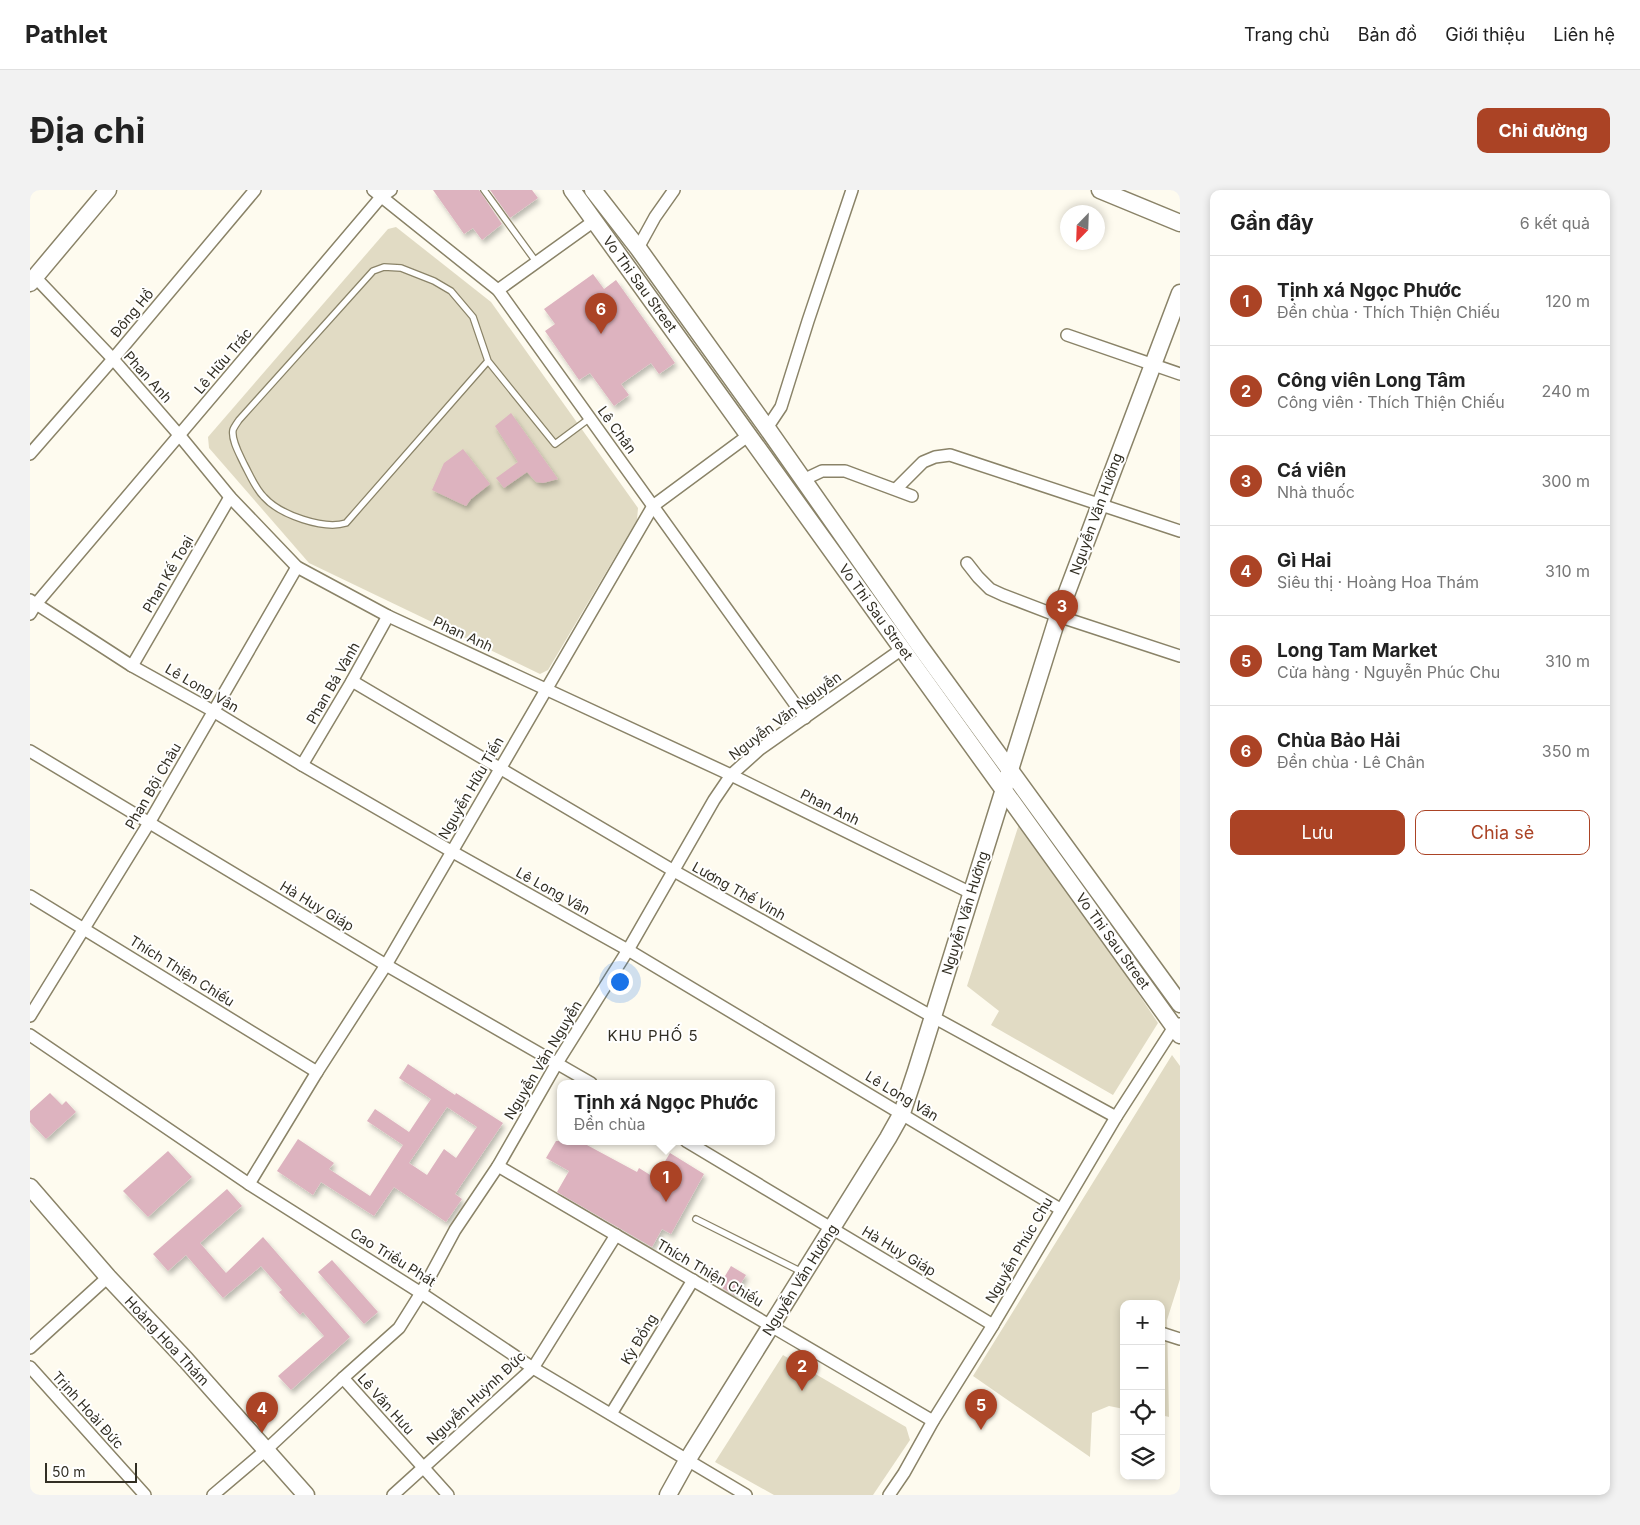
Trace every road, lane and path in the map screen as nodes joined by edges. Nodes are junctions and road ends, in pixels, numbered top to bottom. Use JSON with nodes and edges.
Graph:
{"nodes":[{"id":1,"x":108,"y":190,"type":"edge"},
{"id":2,"x":256,"y":190,"type":"edge"},
{"id":3,"x":391,"y":190,"type":"edge"},
{"id":4,"x":484,"y":190,"type":"edge"},
{"id":5,"x":572,"y":190,"type":"edge"},
{"id":6,"x":593,"y":190,"type":"edge"},
{"id":7,"x":674,"y":190,"type":"edge"},
{"id":8,"x":852,"y":190,"type":"edge"},
{"id":9,"x":1100,"y":190,"type":"edge"},
{"id":10,"x":377,"y":194,"type":"edge"},
{"id":11,"x":594,"y":221,"type":"junction"},
{"id":12,"x":1180,"y":224,"type":"edge"},
{"id":13,"x":638,"y":248,"type":"junction"},
{"id":14,"x":536,"y":263,"type":"junction"},
{"id":15,"x":33,"y":280,"type":"edge"},
{"id":16,"x":498,"y":290,"type":"junction"},
{"id":17,"x":1180,"y":293,"type":"edge"},
{"id":18,"x":1067,"y":335,"type":"dead end"},
{"id":19,"x":113,"y":359,"type":"junction"},
{"id":20,"x":488,"y":361,"type":"junction"},
{"id":21,"x":1153,"y":364,"type":"junction"},
{"id":22,"x":1180,"y":374,"type":"edge"},
{"id":23,"x":590,"y":418,"type":"junction"},
{"id":24,"x":767,"y":428,"type":"junction"},
{"id":25,"x":749,"y":435,"type":"junction"},
{"id":26,"x":180,"y":436,"type":"junction"},
{"id":27,"x":30,"y":454,"type":"edge"},
{"id":28,"x":803,"y":480,"type":"junction"},
{"id":29,"x":896,"y":489,"type":"junction"},
{"id":30,"x":912,"y":496,"type":"dead end"},
{"id":31,"x":230,"y":498,"type":"junction"},
{"id":32,"x":1100,"y":503,"type":"junction"},
{"id":33,"x":653,"y":506,"type":"junction"},
{"id":34,"x":1180,"y":530,"type":"edge"},
{"id":35,"x":967,"y":563,"type":"dead end"},
{"id":36,"x":297,"y":567,"type":"junction"},
{"id":37,"x":32,"y":606,"type":"edge"},
{"id":38,"x":388,"y":616,"type":"junction"},
{"id":39,"x":1058,"y":616,"type":"junction"},
{"id":40,"x":902,"y":649,"type":"junction"},
{"id":41,"x":1180,"y":656,"type":"edge"},
{"id":42,"x":132,"y":666,"type":"junction"},
{"id":43,"x":352,"y":681,"type":"junction"},
{"id":44,"x":546,"y":689,"type":"junction"},
{"id":45,"x":213,"y":711,"type":"junction"},
{"id":46,"x":805,"y":718,"type":"junction"},
{"id":47,"x":30,"y":751,"type":"edge"},
{"id":48,"x":302,"y":765,"type":"junction"},
{"id":49,"x":500,"y":768,"type":"junction"},
{"id":50,"x":1010,"y":770,"type":"junction"},
{"id":51,"x":731,"y":775,"type":"junction"},
{"id":52,"x":1003,"y":791,"type":"junction"},
{"id":53,"x":149,"y":823,"type":"junction"},
{"id":54,"x":451,"y":851,"type":"junction"},
{"id":55,"x":674,"y":871,"type":"junction"},
{"id":56,"x":970,"y":893,"type":"junction"},
{"id":57,"x":30,"y":896,"type":"edge"},
{"id":58,"x":85,"y":929,"type":"junction"},
{"id":59,"x":628,"y":950,"type":"junction"},
{"id":60,"x":386,"y":965,"type":"junction"},
{"id":61,"x":1180,"y":1004,"type":"edge"},
{"id":62,"x":30,"y":1016,"type":"edge"},
{"id":63,"x":933,"y":1017,"type":"junction"},
{"id":64,"x":1178,"y":1028,"type":"edge"},
{"id":65,"x":30,"y":1035,"type":"edge"},
{"id":66,"x":558,"y":1063,"type":"junction"},
{"id":67,"x":317,"y":1072,"type":"junction"},
{"id":68,"x":586,"y":1080,"type":"edge"},
{"id":69,"x":902,"y":1113,"type":"junction"},
{"id":70,"x":1116,"y":1117,"type":"junction"},
{"id":71,"x":693,"y":1145,"type":"edge"},
{"id":72,"x":498,"y":1166,"type":"junction"},
{"id":73,"x":249,"y":1184,"type":"junction"},
{"id":74,"x":30,"y":1187,"type":"edge"},
{"id":75,"x":1060,"y":1209,"type":"junction"},
{"id":76,"x":696,"y":1219,"type":"dead end"},
{"id":77,"x":832,"y":1228,"type":"junction"},
{"id":78,"x":616,"y":1235,"type":"junction"},
{"id":79,"x":804,"y":1273,"type":"junction"},
{"id":80,"x":108,"y":1277,"type":"junction"},
{"id":81,"x":693,"y":1280,"type":"junction"},
{"id":82,"x":422,"y":1293,"type":"junction"},
{"id":83,"x":993,"y":1325,"type":"junction"},
{"id":84,"x":771,"y":1326,"type":"junction"},
{"id":85,"x":1165,"y":1334,"type":"edge"},
{"id":86,"x":1180,"y":1339,"type":"edge"},
{"id":87,"x":30,"y":1348,"type":"edge"},
{"id":88,"x":30,"y":1367,"type":"edge"},
{"id":89,"x":533,"y":1368,"type":"junction"},
{"id":90,"x":342,"y":1378,"type":"junction"},
{"id":91,"x":611,"y":1414,"type":"junction"},
{"id":92,"x":933,"y":1421,"type":"junction"},
{"id":93,"x":266,"y":1450,"type":"junction"},
{"id":94,"x":688,"y":1459,"type":"junction"},
{"id":95,"x":424,"y":1468,"type":"junction"},
{"id":96,"x":145,"y":1495,"type":"edge"},
{"id":97,"x":213,"y":1495,"type":"edge"},
{"id":98,"x":306,"y":1495,"type":"edge"},
{"id":99,"x":393,"y":1495,"type":"edge"},
{"id":100,"x":448,"y":1495,"type":"edge"},
{"id":101,"x":668,"y":1495,"type":"edge"},
{"id":102,"x":746,"y":1495,"type":"edge"},
{"id":103,"x":889,"y":1495,"type":"edge"}],
"edges":[{"from":1,"to":15,"type":"main road"},
{"from":2,"to":19,"type":"street","name":"Đông Hồ"},
{"from":3,"to":10,"type":"street","name":"Lê Hữu Trác"},
{"from":4,"to":14,"type":"lane"},
{"from":5,"to":11,"type":"main road","name":"Vo Thi Sau Street"},
{"from":6,"to":13,"type":"main road","name":"Vo Thi Sau Street"},
{"from":7,"to":13,"type":"street"},
{"from":8,"to":24,"type":"street"},
{"from":9,"to":12,"type":"main road"},
{"from":10,"to":16,"type":"street","name":"Lê Chân"},
{"from":10,"to":26,"type":"street","name":"Lê Hữu Trác"},
{"from":11,"to":14,"type":"street"},
{"from":11,"to":25,"type":"main road","name":"Vo Thi Sau Street"},
{"from":13,"to":24,"type":"main road","name":"Vo Thi Sau Street"},
{"from":14,"to":16,"type":"street"},
{"from":15,"to":19,"type":"street","name":"Phan Anh"},
{"from":16,"to":23,"type":"street","name":"Lê Chân"},
{"from":17,"to":21,"type":"main road","name":"Nguyễn Văn Hưởng"},
{"from":18,"to":21,"type":"street"},
{"from":19,"to":26,"type":"street","name":"Phan Anh"},
{"from":19,"to":27,"type":"street","name":"Đông Hồ"},
{"from":20,"to":20,"type":"lane"},
{"from":20,"to":23,"type":"lane"},
{"from":21,"to":22,"type":"street"},
{"from":21,"to":32,"type":"main road","name":"Nguyễn Văn Hưởng"},
{"from":23,"to":33,"type":"street","name":"Lê Chân"},
{"from":24,"to":28,"type":"main road","name":"Vo Thi Sau Street"},
{"from":25,"to":33,"type":"street","name":"Nguyễn Hữu Tiến"},
{"from":25,"to":40,"type":"main road","name":"Vo Thi Sau Street"},
{"from":26,"to":31,"type":"street","name":"Phan Anh"},
{"from":26,"to":37,"type":"street","name":"Lê Hữu Trác"},
{"from":28,"to":29,"type":"street"},
{"from":28,"to":50,"type":"main road","name":"Vo Thi Sau Street"},
{"from":29,"to":30,"type":"street"},
{"from":29,"to":32,"type":"street"},
{"from":31,"to":36,"type":"street","name":"Phan Anh"},
{"from":31,"to":42,"type":"street","name":"Phan Kế Toại"},
{"from":32,"to":34,"type":"street"},
{"from":32,"to":39,"type":"main road","name":"Nguyễn Văn Hưởng"},
{"from":33,"to":44,"type":"street","name":"Nguyễn Hữu Tiến"},
{"from":33,"to":46,"type":"street","name":"Lê Chân"},
{"from":35,"to":39,"type":"street"},
{"from":36,"to":38,"type":"street","name":"Phan Anh"},
{"from":36,"to":45,"type":"street","name":"Phan Bội Châu"},
{"from":37,"to":42,"type":"street","name":"Lê Long Vân"},
{"from":38,"to":43,"type":"street","name":"Phan Bá Vành"},
{"from":38,"to":44,"type":"street","name":"Phan Anh"},
{"from":39,"to":41,"type":"street"},
{"from":39,"to":50,"type":"main road","name":"Nguyễn Văn Hưởng"},
{"from":40,"to":46,"type":"street","name":"Nguyễn Văn Nguyễn"},
{"from":40,"to":52,"type":"main road","name":"Vo Thi Sau Street"},
{"from":42,"to":45,"type":"street","name":"Lê Long Vân"},
{"from":43,"to":48,"type":"street","name":"Phan Bá Vành"},
{"from":43,"to":49,"type":"street","name":"Lương Thế Vinh"},
{"from":44,"to":49,"type":"street","name":"Nguyễn Hữu Tiến"},
{"from":44,"to":51,"type":"street","name":"Phan Anh"},
{"from":45,"to":48,"type":"street","name":"Lê Long Vân"},
{"from":45,"to":53,"type":"street","name":"Phan Bội Châu"},
{"from":46,"to":51,"type":"street","name":"Nguyễn Văn Nguyễn"},
{"from":47,"to":53,"type":"street","name":"Hà Huy Giáp"},
{"from":48,"to":54,"type":"street","name":"Lê Long Vân"},
{"from":49,"to":54,"type":"street","name":"Nguyễn Hữu Tiến"},
{"from":49,"to":55,"type":"street","name":"Lương Thế Vinh"},
{"from":50,"to":52,"type":"main road","name":"Nguyễn Văn Hưởng"},
{"from":50,"to":61,"type":"main road","name":"Vo Thi Sau Street"},
{"from":51,"to":55,"type":"street","name":"Nguyễn Văn Nguyễn"},
{"from":51,"to":56,"type":"street","name":"Phan Anh"},
{"from":52,"to":56,"type":"main road","name":"Nguyễn Văn Hưởng"},
{"from":52,"to":64,"type":"main road","name":"Vo Thi Sau Street"},
{"from":53,"to":58,"type":"street","name":"Phan Bội Châu"},
{"from":53,"to":60,"type":"street","name":"Hà Huy Giáp"},
{"from":54,"to":59,"type":"street","name":"Lê Long Vân"},
{"from":54,"to":60,"type":"street","name":"Nguyễn Hữu Tiến"},
{"from":55,"to":59,"type":"street","name":"Nguyễn Văn Nguyễn"},
{"from":55,"to":63,"type":"street","name":"Lương Thế Vinh"},
{"from":56,"to":63,"type":"main road","name":"Nguyễn Văn Hưởng"},
{"from":57,"to":58,"type":"street","name":"Thích Thiện Chiếu"},
{"from":58,"to":62,"type":"street","name":"Phan Bội Châu"},
{"from":58,"to":67,"type":"street","name":"Thích Thiện Chiếu"},
{"from":59,"to":66,"type":"street","name":"Nguyễn Văn Nguyễn"},
{"from":59,"to":69,"type":"street","name":"Lê Long Vân"},
{"from":60,"to":66,"type":"street","name":"Hà Huy Giáp"},
{"from":60,"to":67,"type":"street","name":"Nguyễn Hữu Tiến"},
{"from":63,"to":69,"type":"main road","name":"Nguyễn Văn Hưởng"},
{"from":63,"to":70,"type":"street","name":"Lương Thế Vinh"},
{"from":64,"to":70,"type":"street","name":"Nguyễn Phúc Chu"},
{"from":65,"to":73,"type":"street","name":"Cao Triều Phát"},
{"from":66,"to":68,"type":"street","name":"Hà Huy Giáp"},
{"from":66,"to":72,"type":"street","name":"Nguyễn Văn Nguyễn"},
{"from":67,"to":73,"type":"street","name":"Nguyễn Hữu Tiến"},
{"from":69,"to":75,"type":"street","name":"Lê Long Vân"},
{"from":69,"to":77,"type":"main road","name":"Nguyễn Văn Hưởng"},
{"from":70,"to":75,"type":"street","name":"Nguyễn Phúc Chu"},
{"from":71,"to":77,"type":"street","name":"Hà Huy Giáp"},
{"from":72,"to":78,"type":"street","name":"Thích Thiện Chiếu"},
{"from":72,"to":82,"type":"street","name":"Nguyễn Văn Nguyễn"},
{"from":73,"to":82,"type":"street","name":"Cao Triều Phát"},
{"from":74,"to":80,"type":"main road","name":"Hoàng Hoa Thám"},
{"from":75,"to":83,"type":"street","name":"Nguyễn Phúc Chu"},
{"from":76,"to":79,"type":"lane"},
{"from":77,"to":79,"type":"main road","name":"Nguyễn Văn Hưởng"},
{"from":77,"to":83,"type":"street","name":"Hà Huy Giáp"},
{"from":78,"to":81,"type":"street","name":"Thích Thiện Chiếu"},
{"from":78,"to":89,"type":"street","name":"Nguyễn Huỳnh Đức"},
{"from":79,"to":84,"type":"main road","name":"Nguyễn Văn Hưởng"},
{"from":80,"to":87,"type":"street"},
{"from":80,"to":93,"type":"main road","name":"Hoàng Hoa Thám"},
{"from":81,"to":84,"type":"street","name":"Thích Thiện Chiếu"},
{"from":81,"to":91,"type":"street","name":"Kỳ Đồng"},
{"from":82,"to":89,"type":"street","name":"Cao Triều Phát"},
{"from":82,"to":90,"type":"street","name":"Nguyễn Văn Nguyễn"},
{"from":83,"to":92,"type":"street","name":"Nguyễn Phúc Chu"},
{"from":84,"to":92,"type":"street","name":"Thích Thiện Chiếu"},
{"from":84,"to":94,"type":"main road","name":"Nguyễn Văn Hưởng"},
{"from":85,"to":86,"type":"street"},
{"from":88,"to":96,"type":"street","name":"Trịnh Hoài Đức"},
{"from":89,"to":91,"type":"street","name":"Cao Triều Phát"},
{"from":89,"to":95,"type":"street","name":"Nguyễn Huỳnh Đức"},
{"from":90,"to":93,"type":"street","name":"Nguyễn Văn Nguyễn"},
{"from":90,"to":95,"type":"street","name":"Lê Văn Hưu"},
{"from":91,"to":94,"type":"street","name":"Cao Triều Phát"},
{"from":92,"to":103,"type":"street","name":"Nguyễn Phúc Chu"},
{"from":93,"to":97,"type":"street","name":"Nguyễn Văn Nguyễn"},
{"from":93,"to":98,"type":"main road","name":"Hoàng Hoa Thám"},
{"from":94,"to":101,"type":"main road","name":"Nguyễn Văn Hưởng"},
{"from":94,"to":102,"type":"street","name":"Cao Triều Phát"},
{"from":95,"to":99,"type":"street","name":"Nguyễn Huỳnh Đức"},
{"from":95,"to":100,"type":"street","name":"Lê Văn Hưu"}]}
